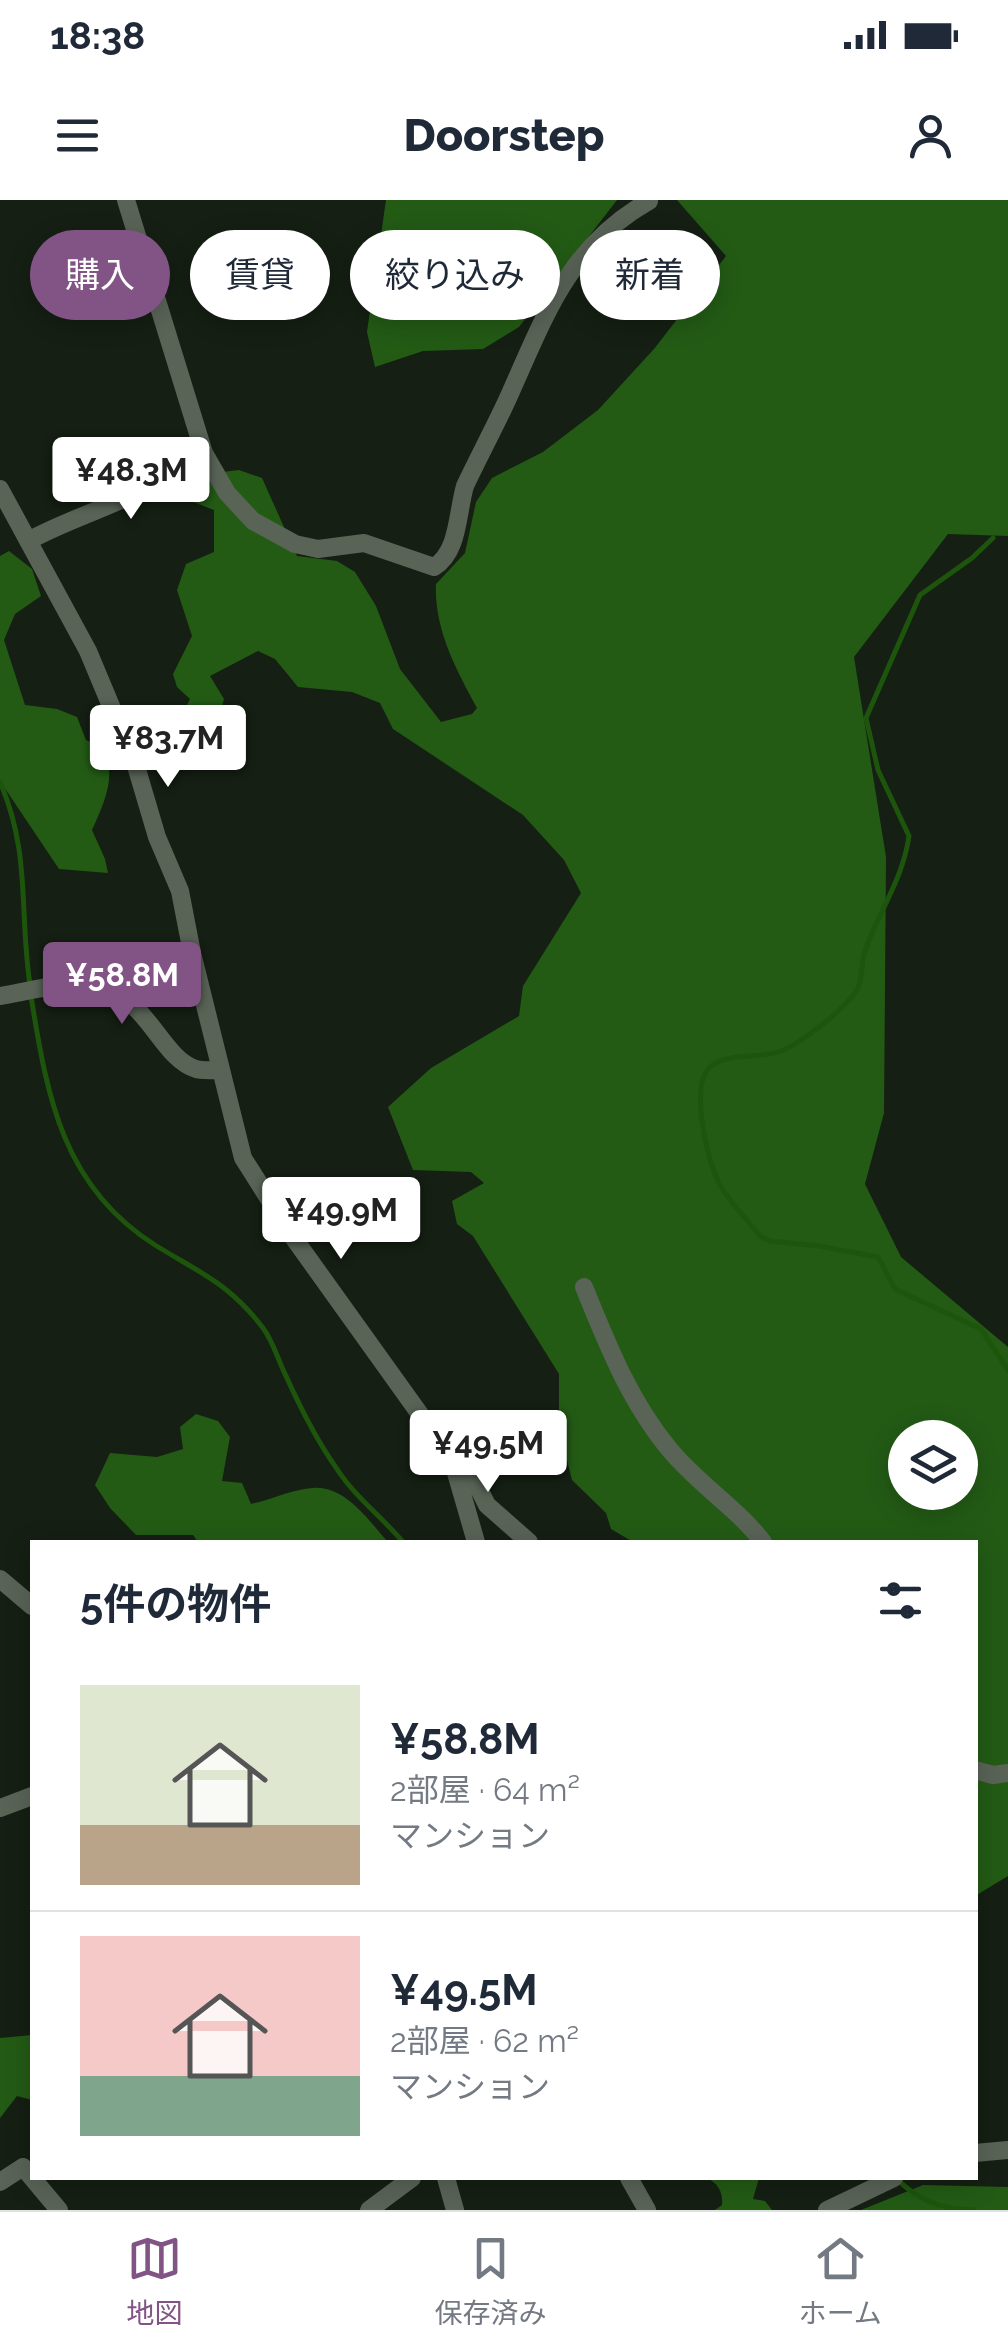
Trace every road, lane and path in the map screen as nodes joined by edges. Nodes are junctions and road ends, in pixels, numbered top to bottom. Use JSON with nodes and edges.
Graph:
{"nodes":[{"id":1,"x":126,"y":200,"type":"edge"},
{"id":2,"x":648,"y":201,"type":"edge"},
{"id":3,"x":204,"y":453,"type":"junction"},
{"id":4,"x":0,"y":489,"type":"edge"},
{"id":5,"x":28,"y":541,"type":"junction"},
{"id":6,"x":0,"y":996,"type":"edge"},
{"id":7,"x":220,"y":1070,"type":"junction"},
{"id":8,"x":584,"y":1287,"type":"dead end"},
{"id":9,"x":452,"y":1459,"type":"junction"},
{"id":10,"x":475,"y":1540,"type":"edge"},
{"id":11,"x":527,"y":1540,"type":"edge"},
{"id":12,"x":761,"y":1540,"type":"edge"},
{"id":13,"x":0,"y":1579,"type":"edge"},
{"id":14,"x":30,"y":1604,"type":"edge"},
{"id":15,"x":978,"y":1771,"type":"edge"},
{"id":16,"x":1008,"y":1773,"type":"edge"},
{"id":17,"x":30,"y":1797,"type":"edge"},
{"id":18,"x":0,"y":1808,"type":"edge"},
{"id":19,"x":1008,"y":2150,"type":"edge"},
{"id":20,"x":978,"y":2153,"type":"edge"},
{"id":21,"x":30,"y":2175,"type":"edge"},
{"id":22,"x":34,"y":2180,"type":"edge"},
{"id":23,"x":409,"y":2180,"type":"edge"},
{"id":24,"x":447,"y":2180,"type":"edge"},
{"id":25,"x":630,"y":2180,"type":"edge"},
{"id":26,"x":888,"y":2180,"type":"edge"},
{"id":27,"x":0,"y":2182,"type":"edge"},
{"id":28,"x":59,"y":2210,"type":"edge"},
{"id":29,"x":369,"y":2210,"type":"edge"},
{"id":30,"x":455,"y":2210,"type":"edge"},
{"id":31,"x":647,"y":2210,"type":"edge"},
{"id":32,"x":827,"y":2210,"type":"edge"}],
"edges":[{"from":1,"to":3,"type":"street"},
{"from":2,"to":3,"type":"street"},
{"from":3,"to":5,"type":"street"},
{"from":4,"to":5,"type":"street"},
{"from":5,"to":7,"type":"street"},
{"from":6,"to":7,"type":"street"},
{"from":7,"to":9,"type":"street"},
{"from":8,"to":12,"type":"street"},
{"from":9,"to":10,"type":"street"},
{"from":9,"to":11,"type":"street"},
{"from":13,"to":14,"type":"street"},
{"from":15,"to":16,"type":"street"},
{"from":17,"to":18,"type":"street"},
{"from":19,"to":20,"type":"street"},
{"from":21,"to":27,"type":"street"},
{"from":22,"to":28,"type":"street"},
{"from":23,"to":29,"type":"street"},
{"from":24,"to":30,"type":"street"},
{"from":25,"to":31,"type":"street"},
{"from":26,"to":32,"type":"street"}]}
